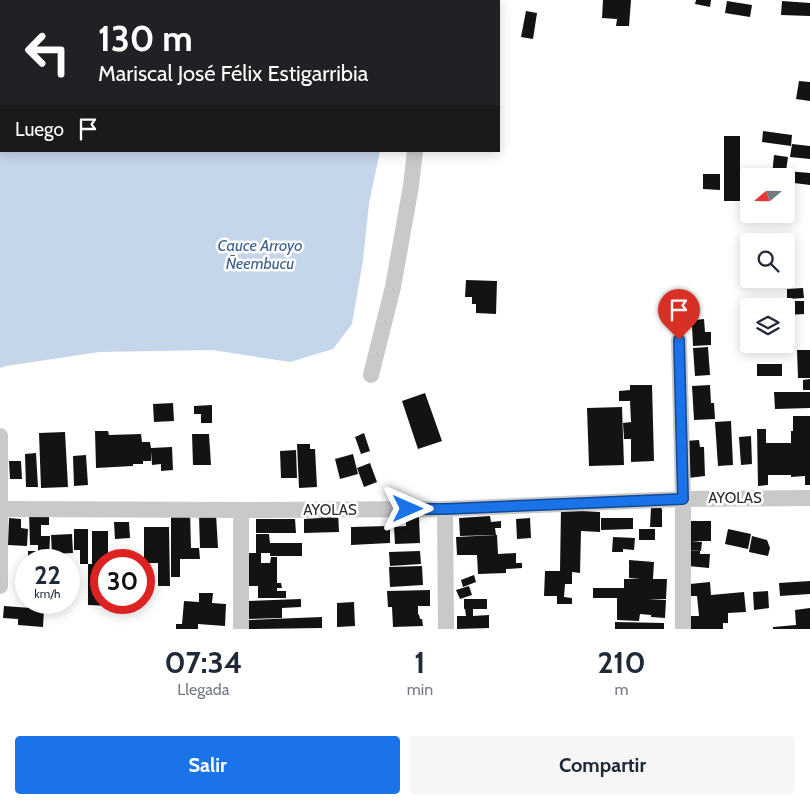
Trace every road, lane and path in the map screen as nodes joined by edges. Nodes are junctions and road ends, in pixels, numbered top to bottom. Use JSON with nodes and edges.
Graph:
{"nodes":[{"id":1,"x":415,"y":152,"type":"edge"},
{"id":2,"x":679,"y":340,"type":"dead end"},
{"id":3,"x":371,"y":375,"type":"dead end"},
{"id":4,"x":0,"y":436,"type":"edge"},
{"id":5,"x":810,"y":498,"type":"edge"},
{"id":6,"x":683,"y":499,"type":"junction"},
{"id":7,"x":0,"y":508,"type":"edge"},
{"id":8,"x":445,"y":509,"type":"junction"},
{"id":9,"x":242,"y":510,"type":"junction"},
{"id":10,"x":0,"y":586,"type":"edge"},
{"id":11,"x":241,"y":629,"type":"edge"},
{"id":12,"x":446,"y":629,"type":"edge"},
{"id":13,"x":683,"y":629,"type":"edge"}],
"edges":[{"from":1,"to":3,"type":"street"},
{"from":2,"to":6,"type":"street"},
{"from":4,"to":7,"type":"street"},
{"from":5,"to":6,"type":"street","name":"AYOLAS"},
{"from":6,"to":8,"type":"street","name":"AYOLAS"},
{"from":6,"to":13,"type":"street"},
{"from":7,"to":9,"type":"street","name":"AYOLAS"},
{"from":7,"to":10,"type":"street"},
{"from":8,"to":9,"type":"street","name":"AYOLAS"},
{"from":8,"to":12,"type":"street"},
{"from":9,"to":11,"type":"street"}]}
